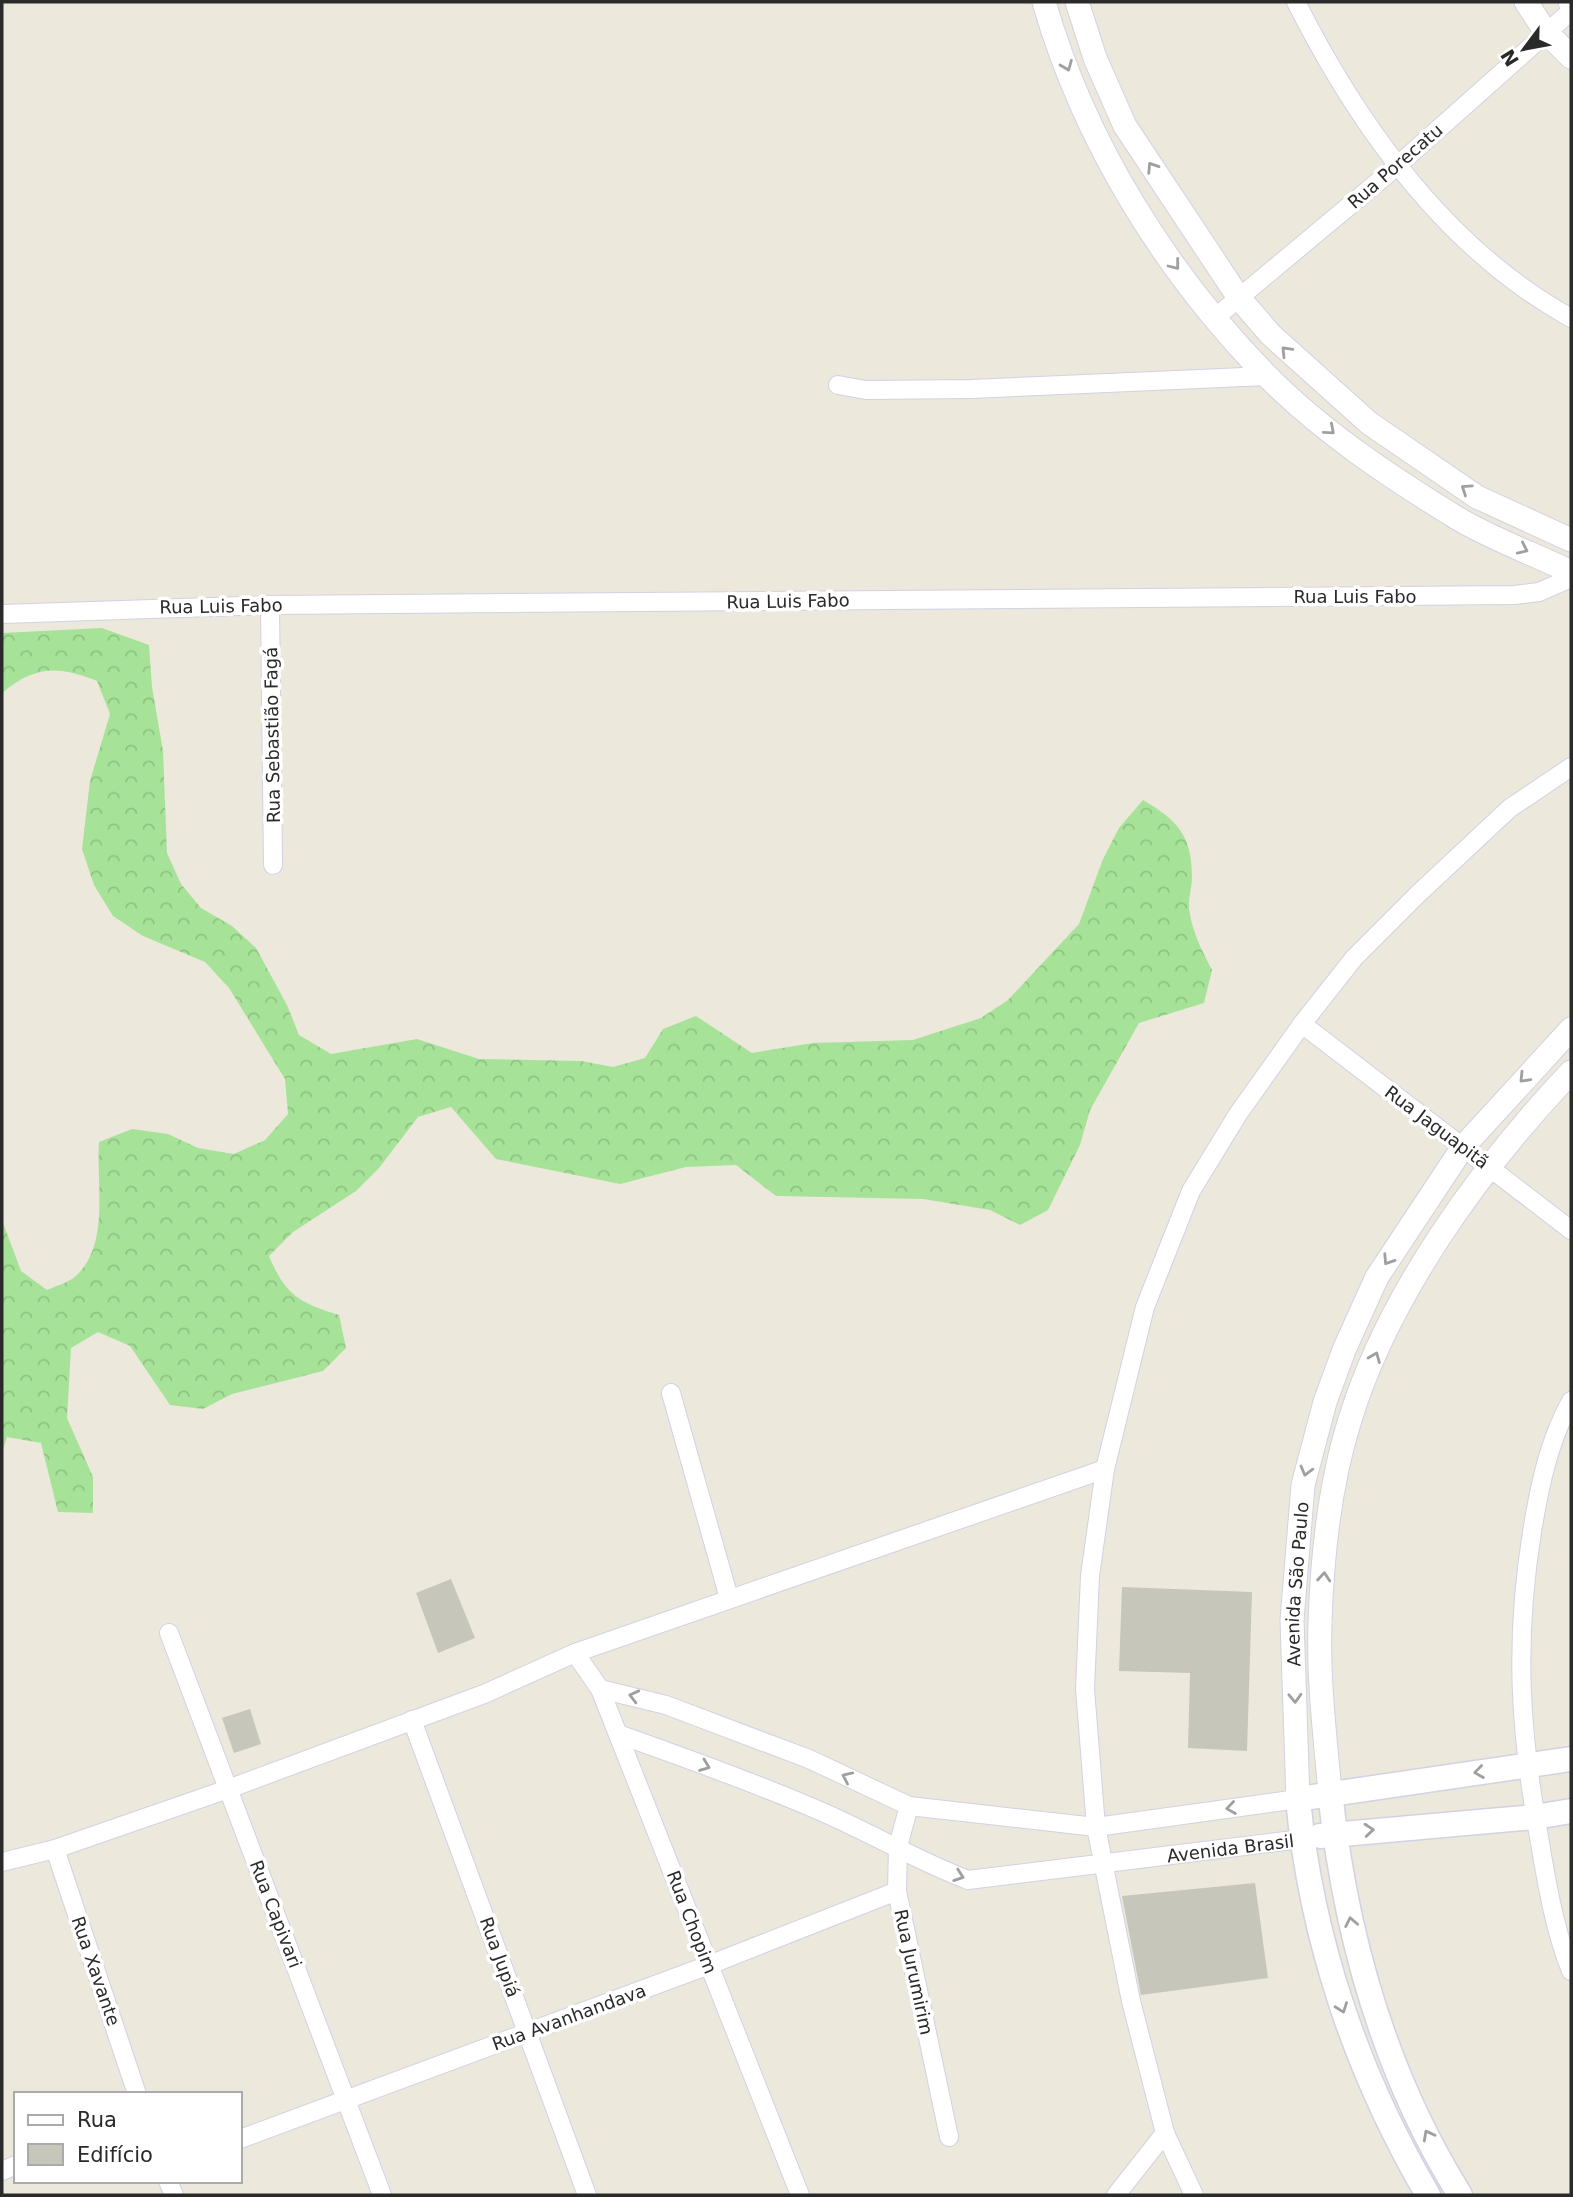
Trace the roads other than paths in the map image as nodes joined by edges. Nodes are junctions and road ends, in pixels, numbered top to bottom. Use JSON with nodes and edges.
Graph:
{"nodes":[{"id":1,"x":1044,"y":2,"type":"edge"},
{"id":2,"x":1077,"y":2,"type":"edge"},
{"id":3,"x":1296,"y":2,"type":"edge"},
{"id":4,"x":1526,"y":2,"type":"edge"},
{"id":5,"x":1571,"y":11,"type":"edge"},
{"id":6,"x":1545,"y":31,"type":"junction"},
{"id":7,"x":1571,"y":57,"type":"edge"},
{"id":8,"x":1397,"y":166,"type":"junction"},
{"id":9,"x":1239,"y":298,"type":"junction"},
{"id":10,"x":1216,"y":317,"type":"junction"},
{"id":11,"x":1571,"y":318,"type":"edge"},
{"id":12,"x":1267,"y":376,"type":"junction"},
{"id":13,"x":838,"y":385,"type":"dead end"},
{"id":14,"x":1571,"y":540,"type":"edge"},
{"id":15,"x":1571,"y":572,"type":"edge"},
{"id":16,"x":1571,"y":578,"type":"edge"},
{"id":17,"x":271,"y":605,"type":"junction"},
{"id":18,"x":2,"y":614,"type":"edge"},
{"id":19,"x":1571,"y":767,"type":"edge"},
{"id":20,"x":273,"y":865,"type":"dead end"},
{"id":21,"x":1302,"y":1024,"type":"junction"},
{"id":22,"x":1571,"y":1029,"type":"edge"},
{"id":23,"x":1571,"y":1072,"type":"edge"},
{"id":24,"x":1463,"y":1147,"type":"junction"},
{"id":25,"x":1490,"y":1168,"type":"junction"},
{"id":26,"x":1571,"y":1230,"type":"edge"},
{"id":27,"x":671,"y":1392,"type":"dead end"},
{"id":28,"x":1571,"y":1401,"type":"edge"},
{"id":29,"x":1105,"y":1469,"type":"junction"},
{"id":30,"x":729,"y":1598,"type":"junction"},
{"id":31,"x":1292,"y":1620,"type":"junction"},
{"id":32,"x":1320,"y":1621,"type":"junction"},
{"id":33,"x":169,"y":1633,"type":"dead end"},
{"id":34,"x":575,"y":1653,"type":"junction"},
{"id":35,"x":600,"y":1689,"type":"junction"},
{"id":36,"x":412,"y":1720,"type":"junction"},
{"id":37,"x":618,"y":1734,"type":"junction"},
{"id":38,"x":1571,"y":1759,"type":"edge"},
{"id":39,"x":1525,"y":1766,"type":"junction"},
{"id":40,"x":228,"y":1789,"type":"junction"},
{"id":41,"x":1330,"y":1792,"type":"junction"},
{"id":42,"x":1298,"y":1798,"type":"junction"},
{"id":43,"x":909,"y":1806,"type":"junction"},
{"id":44,"x":1571,"y":1811,"type":"edge"},
{"id":45,"x":1535,"y":1817,"type":"junction"},
{"id":46,"x":1096,"y":1827,"type":"junction"},
{"id":47,"x":1334,"y":1833,"type":"junction"},
{"id":48,"x":1302,"y":1839,"type":"junction"},
{"id":49,"x":898,"y":1846,"type":"junction"},
{"id":50,"x":55,"y":1849,"type":"junction"},
{"id":51,"x":2,"y":1862,"type":"edge"},
{"id":52,"x":1104,"y":1863,"type":"junction"},
{"id":53,"x":897,"y":1891,"type":"junction"},
{"id":54,"x":1358,"y":1957,"type":"junction"},
{"id":55,"x":709,"y":1965,"type":"junction"},
{"id":56,"x":1328,"y":1967,"type":"junction"},
{"id":57,"x":1571,"y":1971,"type":"edge"},
{"id":58,"x":528,"y":2033,"type":"junction"},
{"id":59,"x":136,"y":2092,"type":"edge"},
{"id":60,"x":345,"y":2099,"type":"junction"},
{"id":61,"x":1409,"y":2099,"type":"junction"},
{"id":62,"x":1380,"y":2102,"type":"junction"},
{"id":63,"x":1164,"y":2133,"type":"junction"},
{"id":64,"x":949,"y":2137,"type":"dead end"},
{"id":65,"x":242,"y":2138,"type":"edge"},
{"id":66,"x":796,"y":2188,"type":"edge"},
{"id":67,"x":382,"y":2195,"type":"edge"},
{"id":68,"x":587,"y":2195,"type":"edge"},
{"id":69,"x":782,"y":2195,"type":"edge"},
{"id":70,"x":1116,"y":2195,"type":"edge"},
{"id":71,"x":1194,"y":2195,"type":"edge"},
{"id":72,"x":1428,"y":2195,"type":"edge"},
{"id":73,"x":1460,"y":2195,"type":"edge"}],
"edges":[{"from":1,"to":10,"type":"street","one_way":true},
{"from":9,"to":2,"type":"street","one_way":true},
{"from":3,"to":8,"type":"street"},
{"from":4,"to":6,"type":"street"},
{"from":5,"to":6,"type":"street","name":"Rua Porecatu"},
{"from":6,"to":7,"type":"street"},
{"from":6,"to":8,"type":"street","name":"Rua Porecatu"},
{"from":8,"to":9,"type":"street","name":"Rua Porecatu"},
{"from":8,"to":11,"type":"street"},
{"from":9,"to":10,"type":"street","name":"Rua Porecatu"},
{"from":14,"to":9,"type":"street","one_way":true},
{"from":10,"to":12,"type":"street"},
{"from":12,"to":13,"type":"street"},
{"from":12,"to":15,"type":"street","one_way":true},
{"from":16,"to":17,"type":"street","name":"Rua Luis Fabo"},
{"from":17,"to":18,"type":"street","name":"Rua Luis Fabo"},
{"from":17,"to":20,"type":"street","name":"Rua Sebastião Fagá"},
{"from":19,"to":21,"type":"street"},
{"from":21,"to":24,"type":"street","name":"Rua Jaguapitã"},
{"from":21,"to":29,"type":"street"},
{"from":22,"to":24,"type":"street","name":"Avenida São Paulo","one_way":true},
{"from":23,"to":25,"type":"street","name":"Avenida São Paulo"},
{"from":24,"to":25,"type":"street","name":"Rua Jaguapitã"},
{"from":24,"to":31,"type":"street","name":"Avenida São Paulo","one_way":true},
{"from":25,"to":26,"type":"street","name":"Rua Jaguapitã"},
{"from":32,"to":25,"type":"street","name":"Avenida São Paulo","one_way":true},
{"from":27,"to":30,"type":"street"},
{"from":28,"to":39,"type":"street"},
{"from":29,"to":30,"type":"street"},
{"from":29,"to":46,"type":"street"},
{"from":30,"to":34,"type":"street"},
{"from":31,"to":32,"type":"street"},
{"from":31,"to":42,"type":"street","name":"Avenida São Paulo","one_way":true},
{"from":32,"to":41,"type":"street","name":"Avenida São Paulo"},
{"from":33,"to":40,"type":"street","name":"Rua Capivari"},
{"from":34,"to":35,"type":"street","name":"Rua Chopim"},
{"from":34,"to":36,"type":"street"},
{"from":35,"to":37,"type":"street","name":"Rua Chopim"},
{"from":43,"to":35,"type":"street","one_way":true},
{"from":36,"to":40,"type":"street"},
{"from":36,"to":58,"type":"street","name":"Rua Jupiá"},
{"from":37,"to":49,"type":"street","name":"Avenida Brasil","one_way":true},
{"from":37,"to":55,"type":"street","name":"Rua Chopim"},
{"from":38,"to":39,"type":"main road"},
{"from":39,"to":41,"type":"main road","one_way":true},
{"from":39,"to":45,"type":"street"},
{"from":40,"to":50,"type":"street"},
{"from":40,"to":60,"type":"street","name":"Rua Capivari"},
{"from":41,"to":42,"type":"main road"},
{"from":41,"to":47,"type":"main road","name":"Avenida São Paulo"},
{"from":42,"to":46,"type":"street","one_way":true},
{"from":42,"to":48,"type":"main road","name":"Avenida São Paulo"},
{"from":43,"to":46,"type":"street"},
{"from":43,"to":49,"type":"street","name":"Rua Jurumirim"},
{"from":44,"to":45,"type":"main road","name":"Avenida Brasil"},
{"from":47,"to":45,"type":"main road","name":"Avenida Brasil","one_way":true},
{"from":45,"to":57,"type":"street"},
{"from":46,"to":52,"type":"street"},
{"from":47,"to":48,"type":"main road","name":"Avenida Brasil"},
{"from":54,"to":47,"type":"main road","name":"Avenida São Paulo","one_way":true},
{"from":48,"to":52,"type":"street","name":"Avenida Brasil"},
{"from":48,"to":56,"type":"main road","name":"Avenida São Paulo"},
{"from":49,"to":52,"type":"street","name":"Avenida Brasil","one_way":true},
{"from":49,"to":53,"type":"street","name":"Rua Jurumirim"},
{"from":50,"to":51,"type":"street"},
{"from":50,"to":59,"type":"street","name":"Rua Xavante"},
{"from":52,"to":63,"type":"street"},
{"from":53,"to":55,"type":"street","name":"Rua Avanhandava"},
{"from":53,"to":64,"type":"street","name":"Rua Jurumirim"},
{"from":54,"to":56,"type":"main road"},
{"from":54,"to":61,"type":"main road","name":"Avenida São Paulo"},
{"from":55,"to":58,"type":"street","name":"Rua Avanhandava"},
{"from":55,"to":66,"type":"street","name":"Rua Chopim"},
{"from":56,"to":62,"type":"main road","name":"Avenida São Paulo","one_way":true},
{"from":58,"to":60,"type":"street","name":"Rua Avanhandava"},
{"from":58,"to":68,"type":"street","name":"Rua Jupiá"},
{"from":60,"to":65,"type":"street","name":"Rua Avanhandava"},
{"from":60,"to":67,"type":"street","name":"Rua Capivari"},
{"from":61,"to":62,"type":"main road"},
{"from":73,"to":61,"type":"main road","name":"Avenida São Paulo","one_way":true},
{"from":62,"to":72,"type":"main road","name":"Avenida São Paulo"},
{"from":63,"to":70,"type":"street"},
{"from":63,"to":71,"type":"street"},
{"from":66,"to":69,"type":"street"}]}
